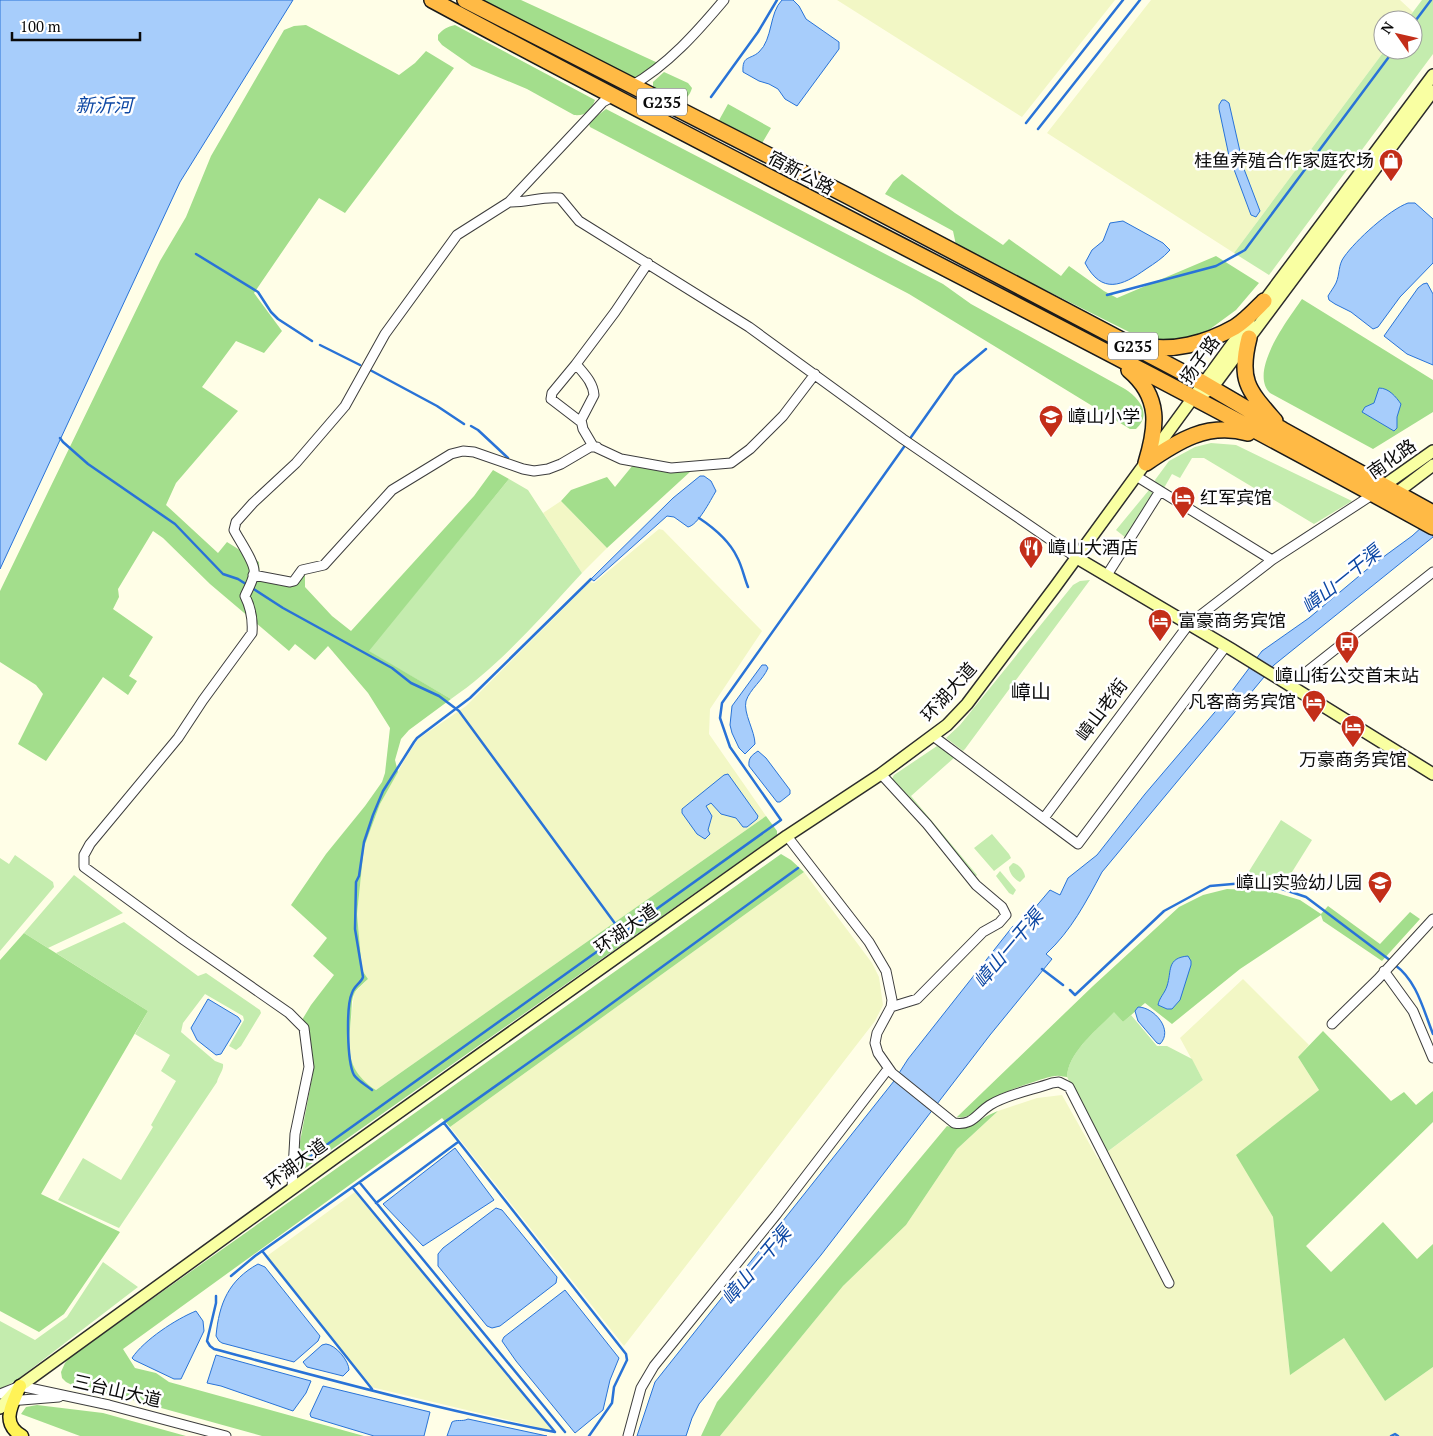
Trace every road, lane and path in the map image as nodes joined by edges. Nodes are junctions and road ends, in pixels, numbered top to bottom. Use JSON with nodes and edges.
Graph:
{"nodes":[{"id":1,"x":432,"y":0,"type":"edge"},
{"id":2,"x":465,"y":0,"type":"edge"},
{"id":3,"x":724,"y":0,"type":"edge"},
{"id":4,"x":1433,"y":75,"type":"edge"},
{"id":5,"x":631,"y":86,"type":"junction"},
{"id":6,"x":1433,"y":91,"type":"edge"},
{"id":7,"x":614,"y":96,"type":"junction"},
{"id":8,"x":846,"y":196,"type":"junction"},
{"id":9,"x":509,"y":202,"type":"junction"},
{"id":10,"x":836,"y":213,"type":"junction"},
{"id":11,"x":648,"y":263,"type":"junction"},
{"id":12,"x":1264,"y":301,"type":"junction"},
{"id":13,"x":1249,"y":338,"type":"junction"},
{"id":14,"x":1121,"y":340,"type":"junction"},
{"id":15,"x":1111,"y":355,"type":"junction"},
{"id":16,"x":576,"y":364,"type":"junction"},
{"id":17,"x":815,"y":374,"type":"junction"},
{"id":18,"x":1208,"y":385,"type":"junction"},
{"id":19,"x":1193,"y":399,"type":"junction"},
{"id":20,"x":581,"y":422,"type":"junction"},
{"id":21,"x":1279,"y":435,"type":"junction"},
{"id":22,"x":597,"y":447,"type":"junction"},
{"id":23,"x":1433,"y":451,"type":"edge"},
{"id":24,"x":1146,"y":463,"type":"junction"},
{"id":25,"x":1433,"y":465,"type":"edge"},
{"id":26,"x":1136,"y":476,"type":"junction"},
{"id":27,"x":1160,"y":491,"type":"junction"},
{"id":28,"x":1384,"y":494,"type":"junction"},
{"id":29,"x":1414,"y":510,"type":"junction"},
{"id":30,"x":1433,"y":513,"type":"edge"},
{"id":31,"x":1433,"y":528,"type":"edge"},
{"id":32,"x":1077,"y":558,"type":"junction"},
{"id":33,"x":1272,"y":560,"type":"junction"},
{"id":34,"x":1433,"y":572,"type":"edge"},
{"id":35,"x":254,"y":575,"type":"junction"},
{"id":36,"x":1107,"y":575,"type":"junction"},
{"id":37,"x":1189,"y":624,"type":"junction"},
{"id":38,"x":1228,"y":647,"type":"junction"},
{"id":39,"x":1286,"y":683,"type":"junction"},
{"id":40,"x":934,"y":736,"type":"junction"},
{"id":41,"x":881,"y":774,"type":"junction"},
{"id":42,"x":1433,"y":774,"type":"edge"},
{"id":43,"x":1044,"y":818,"type":"junction"},
{"id":44,"x":787,"y":836,"type":"junction"},
{"id":45,"x":1433,"y":919,"type":"edge"},
{"id":46,"x":1390,"y":965,"type":"junction"},
{"id":47,"x":891,"y":1007,"type":"junction"},
{"id":48,"x":1332,"y":1024,"type":"dead end"},
{"id":49,"x":1433,"y":1058,"type":"edge"},
{"id":50,"x":890,"y":1071,"type":"junction"},
{"id":51,"x":292,"y":1188,"type":"junction"},
{"id":52,"x":1169,"y":1283,"type":"dead end"},
{"id":53,"x":20,"y":1386,"type":"junction"},
{"id":54,"x":69,"y":1397,"type":"junction"},
{"id":55,"x":4,"y":1401,"type":"edge"},
{"id":56,"x":22,"y":1436,"type":"edge"},
{"id":57,"x":226,"y":1436,"type":"edge"},
{"id":58,"x":628,"y":1436,"type":"edge"}],
"edges":[{"from":1,"to":7,"type":"highway","name":"宿新公路","number":"G235"},
{"from":2,"to":5,"type":"highway","name":"宿新公路","number":"G235"},
{"from":3,"to":5,"type":"street"},
{"from":4,"to":12,"type":"main road","name":"扬子路"},
{"from":5,"to":8,"type":"highway","name":"宿新公路","number":"G235"},
{"from":6,"to":13,"type":"main road","name":"扬子路"},
{"from":7,"to":9,"type":"street"},
{"from":7,"to":10,"type":"highway","name":"宿新公路","number":"G235"},
{"from":8,"to":10,"type":"highway","name":"宿新公路"},
{"from":8,"to":14,"type":"highway","number":"G235"},
{"from":9,"to":11,"type":"street"},
{"from":9,"to":35,"type":"street"},
{"from":10,"to":15,"type":"highway","number":"G235"},
{"from":11,"to":16,"type":"street"},
{"from":11,"to":17,"type":"street"},
{"from":12,"to":14,"type":"highway"},
{"from":12,"to":18,"type":"main road","name":"扬子路"},
{"from":13,"to":18,"type":"main road","name":"扬子路"},
{"from":13,"to":21,"type":"highway"},
{"from":14,"to":18,"type":"highway","number":"G235"},
{"from":15,"to":19,"type":"highway","number":"G235"},
{"from":15,"to":24,"type":"highway"},
{"from":16,"to":20,"type":"street"},
{"from":16,"to":20,"type":"street"},
{"from":17,"to":22,"type":"street"},
{"from":17,"to":32,"type":"street"},
{"from":18,"to":19,"type":"main road","name":"扬子路"},
{"from":18,"to":21,"type":"highway","number":"G235"},
{"from":19,"to":21,"type":"highway","number":"G235"},
{"from":19,"to":24,"type":"main road","name":"环湖大道"},
{"from":20,"to":22,"type":"street"},
{"from":21,"to":24,"type":"highway"},
{"from":21,"to":28,"type":"highway","number":"G235"},
{"from":22,"to":35,"type":"street"},
{"from":23,"to":28,"type":"main road","name":"南化路"},
{"from":24,"to":26,"type":"main road","name":"环湖大道"},
{"from":25,"to":28,"type":"main road","name":"南化路"},
{"from":26,"to":27,"type":"street"},
{"from":26,"to":32,"type":"main road","name":"环湖大道"},
{"from":27,"to":33,"type":"street"},
{"from":27,"to":36,"type":"street"},
{"from":28,"to":29,"type":"highway","number":"G235"},
{"from":28,"to":33,"type":"street","name":"嶂山老街"},
{"from":29,"to":30,"type":"highway"},
{"from":29,"to":31,"type":"highway"},
{"from":32,"to":36,"type":"main road"},
{"from":32,"to":40,"type":"main road","name":"环湖大道"},
{"from":33,"to":37,"type":"street","name":"嶂山老街"},
{"from":34,"to":39,"type":"street"},
{"from":35,"to":51,"type":"street"},
{"from":36,"to":37,"type":"main road"},
{"from":37,"to":38,"type":"main road"},
{"from":37,"to":43,"type":"street","name":"嶂山老街"},
{"from":38,"to":39,"type":"main road"},
{"from":38,"to":43,"type":"street"},
{"from":39,"to":42,"type":"main road"},
{"from":40,"to":41,"type":"main road","name":"环湖大道"},
{"from":40,"to":43,"type":"street"},
{"from":41,"to":44,"type":"main road","name":"环湖大道"},
{"from":41,"to":47,"type":"street"},
{"from":44,"to":47,"type":"street"},
{"from":44,"to":51,"type":"main road","name":"环湖大道"},
{"from":45,"to":46,"type":"street"},
{"from":46,"to":48,"type":"street"},
{"from":46,"to":49,"type":"street"},
{"from":47,"to":50,"type":"street"},
{"from":50,"to":52,"type":"street"},
{"from":50,"to":58,"type":"street"},
{"from":51,"to":53,"type":"main road","name":"环湖大道"},
{"from":53,"to":54,"type":"street","name":"三台山大道"},
{"from":53,"to":55,"type":"main road"},
{"from":54,"to":55,"type":"street"},
{"from":54,"to":57,"type":"street","name":"三台山大道"},
{"from":55,"to":56,"type":"main road"}]}
